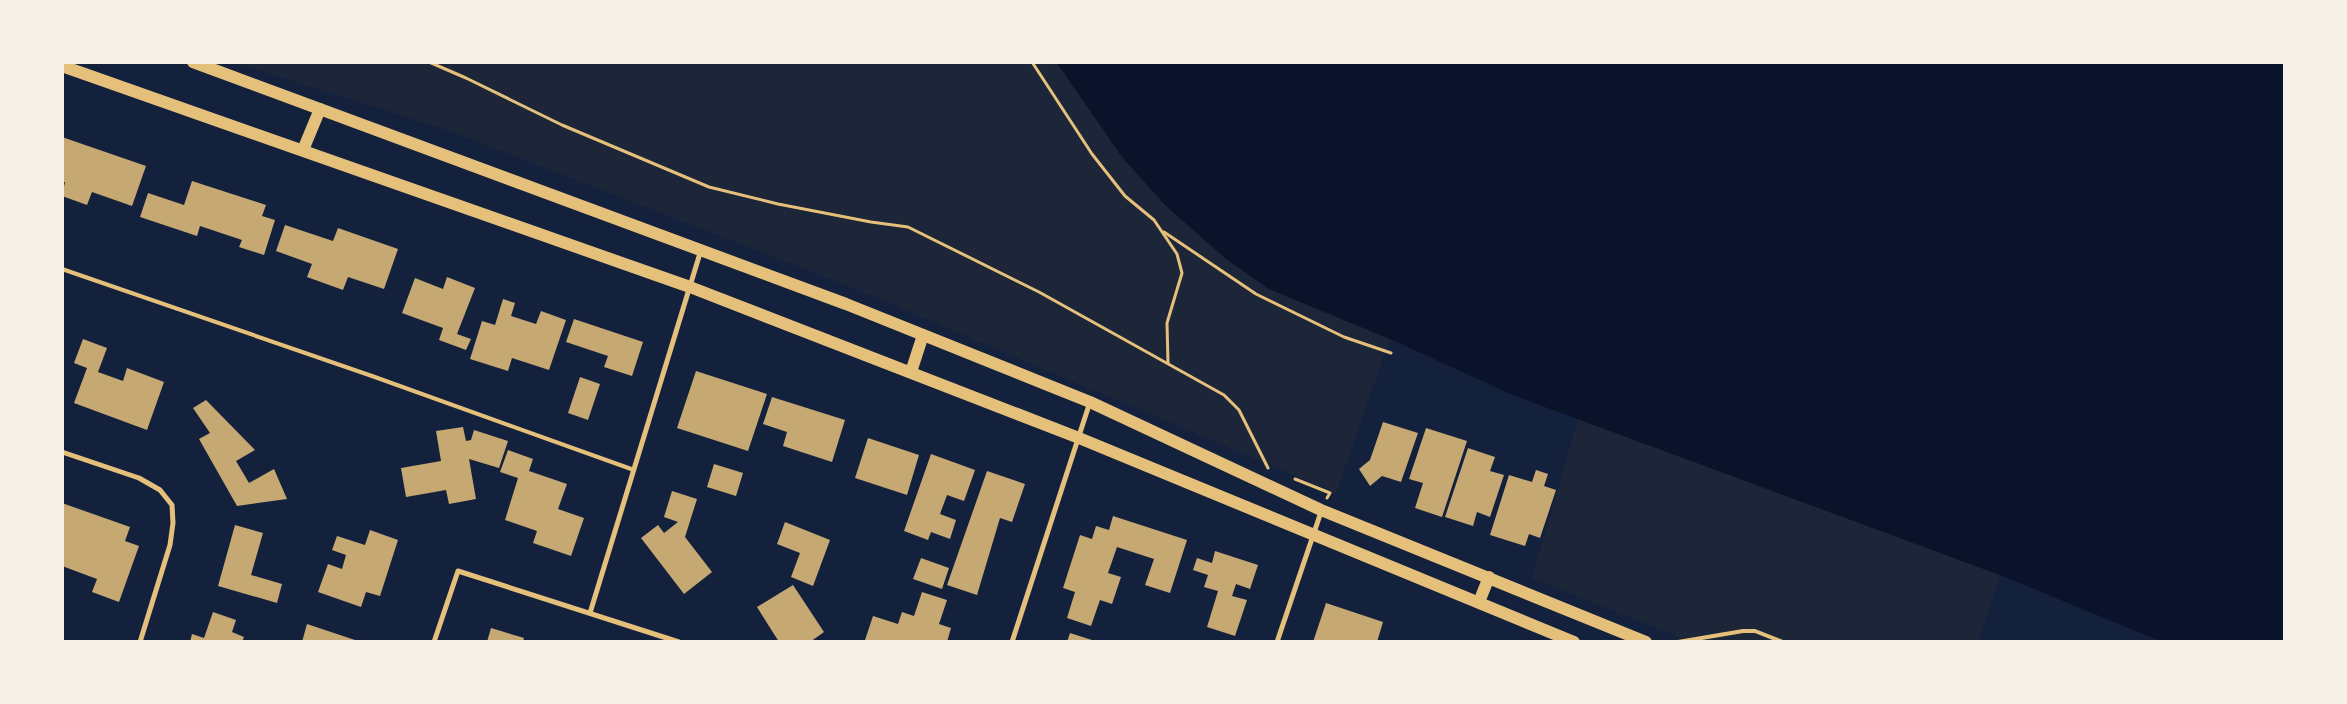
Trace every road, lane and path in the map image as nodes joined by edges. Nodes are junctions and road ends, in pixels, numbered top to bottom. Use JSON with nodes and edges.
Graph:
{"nodes":[{"id":1,"x":193,"y":62,"type":"edge"},
{"id":2,"x":429,"y":62,"type":"edge"},
{"id":3,"x":1032,"y":62,"type":"edge"},
{"id":4,"x":62,"y":66,"type":"edge"},
{"id":5,"x":320,"y":109,"type":"junction"},
{"id":6,"x":303,"y":150,"type":"junction"},
{"id":7,"x":1161,"y":230,"type":"junction"},
{"id":8,"x":701,"y":249,"type":"junction"},
{"id":9,"x":62,"y":269,"type":"edge"},
{"id":10,"x":690,"y":287,"type":"junction"},
{"id":11,"x":923,"y":335,"type":"junction"},
{"id":12,"x":1391,"y":353,"type":"dead end"},
{"id":13,"x":1168,"y":363,"type":"junction"},
{"id":14,"x":911,"y":372,"type":"junction"},
{"id":15,"x":1090,"y":402,"type":"junction"},
{"id":16,"x":1079,"y":438,"type":"junction"},
{"id":17,"x":62,"y":452,"type":"edge"},
{"id":18,"x":634,"y":470,"type":"junction"},
{"id":19,"x":1277,"y":472,"type":"dead end"},
{"id":20,"x":1286,"y":475,"type":"dead end"},
{"id":21,"x":1321,"y":510,"type":"junction"},
{"id":22,"x":1314,"y":534,"type":"junction"},
{"id":23,"x":1489,"y":577,"type":"junction"},
{"id":24,"x":1479,"y":602,"type":"junction"},
{"id":25,"x":590,"y":613,"type":"junction"},
{"id":26,"x":140,"y":642,"type":"edge"},
{"id":27,"x":434,"y":642,"type":"edge"},
{"id":28,"x":679,"y":642,"type":"edge"},
{"id":29,"x":1012,"y":642,"type":"edge"},
{"id":30,"x":1277,"y":642,"type":"edge"},
{"id":31,"x":1574,"y":642,"type":"edge"},
{"id":32,"x":1646,"y":642,"type":"edge"},
{"id":33,"x":1678,"y":642,"type":"edge"},
{"id":34,"x":1783,"y":642,"type":"edge"}],
"edges":[{"from":1,"to":5,"type":"main road"},
{"from":2,"to":13,"type":"path"},
{"from":3,"to":7,"type":"path"},
{"from":4,"to":6,"type":"main road"},
{"from":5,"to":6,"type":"main road"},
{"from":5,"to":8,"type":"main road"},
{"from":6,"to":10,"type":"main road"},
{"from":7,"to":12,"type":"path"},
{"from":7,"to":13,"type":"path"},
{"from":8,"to":10,"type":"street"},
{"from":8,"to":11,"type":"main road"},
{"from":9,"to":18,"type":"lane"},
{"from":10,"to":14,"type":"main road"},
{"from":10,"to":18,"type":"street"},
{"from":11,"to":14,"type":"main road"},
{"from":11,"to":15,"type":"main road"},
{"from":13,"to":19,"type":"path"},
{"from":14,"to":16,"type":"main road"},
{"from":15,"to":16,"type":"street"},
{"from":15,"to":21,"type":"main road"},
{"from":16,"to":22,"type":"main road"},
{"from":16,"to":29,"type":"street"},
{"from":17,"to":26,"type":"street"},
{"from":18,"to":25,"type":"street"},
{"from":20,"to":21,"type":"path"},
{"from":21,"to":22,"type":"street"},
{"from":21,"to":23,"type":"main road"},
{"from":22,"to":24,"type":"main road"},
{"from":22,"to":30,"type":"street"},
{"from":23,"to":24,"type":"main road"},
{"from":23,"to":32,"type":"main road"},
{"from":24,"to":31,"type":"main road"},
{"from":25,"to":27,"type":"street"},
{"from":25,"to":28,"type":"street"},
{"from":33,"to":34,"type":"lane"}]}
